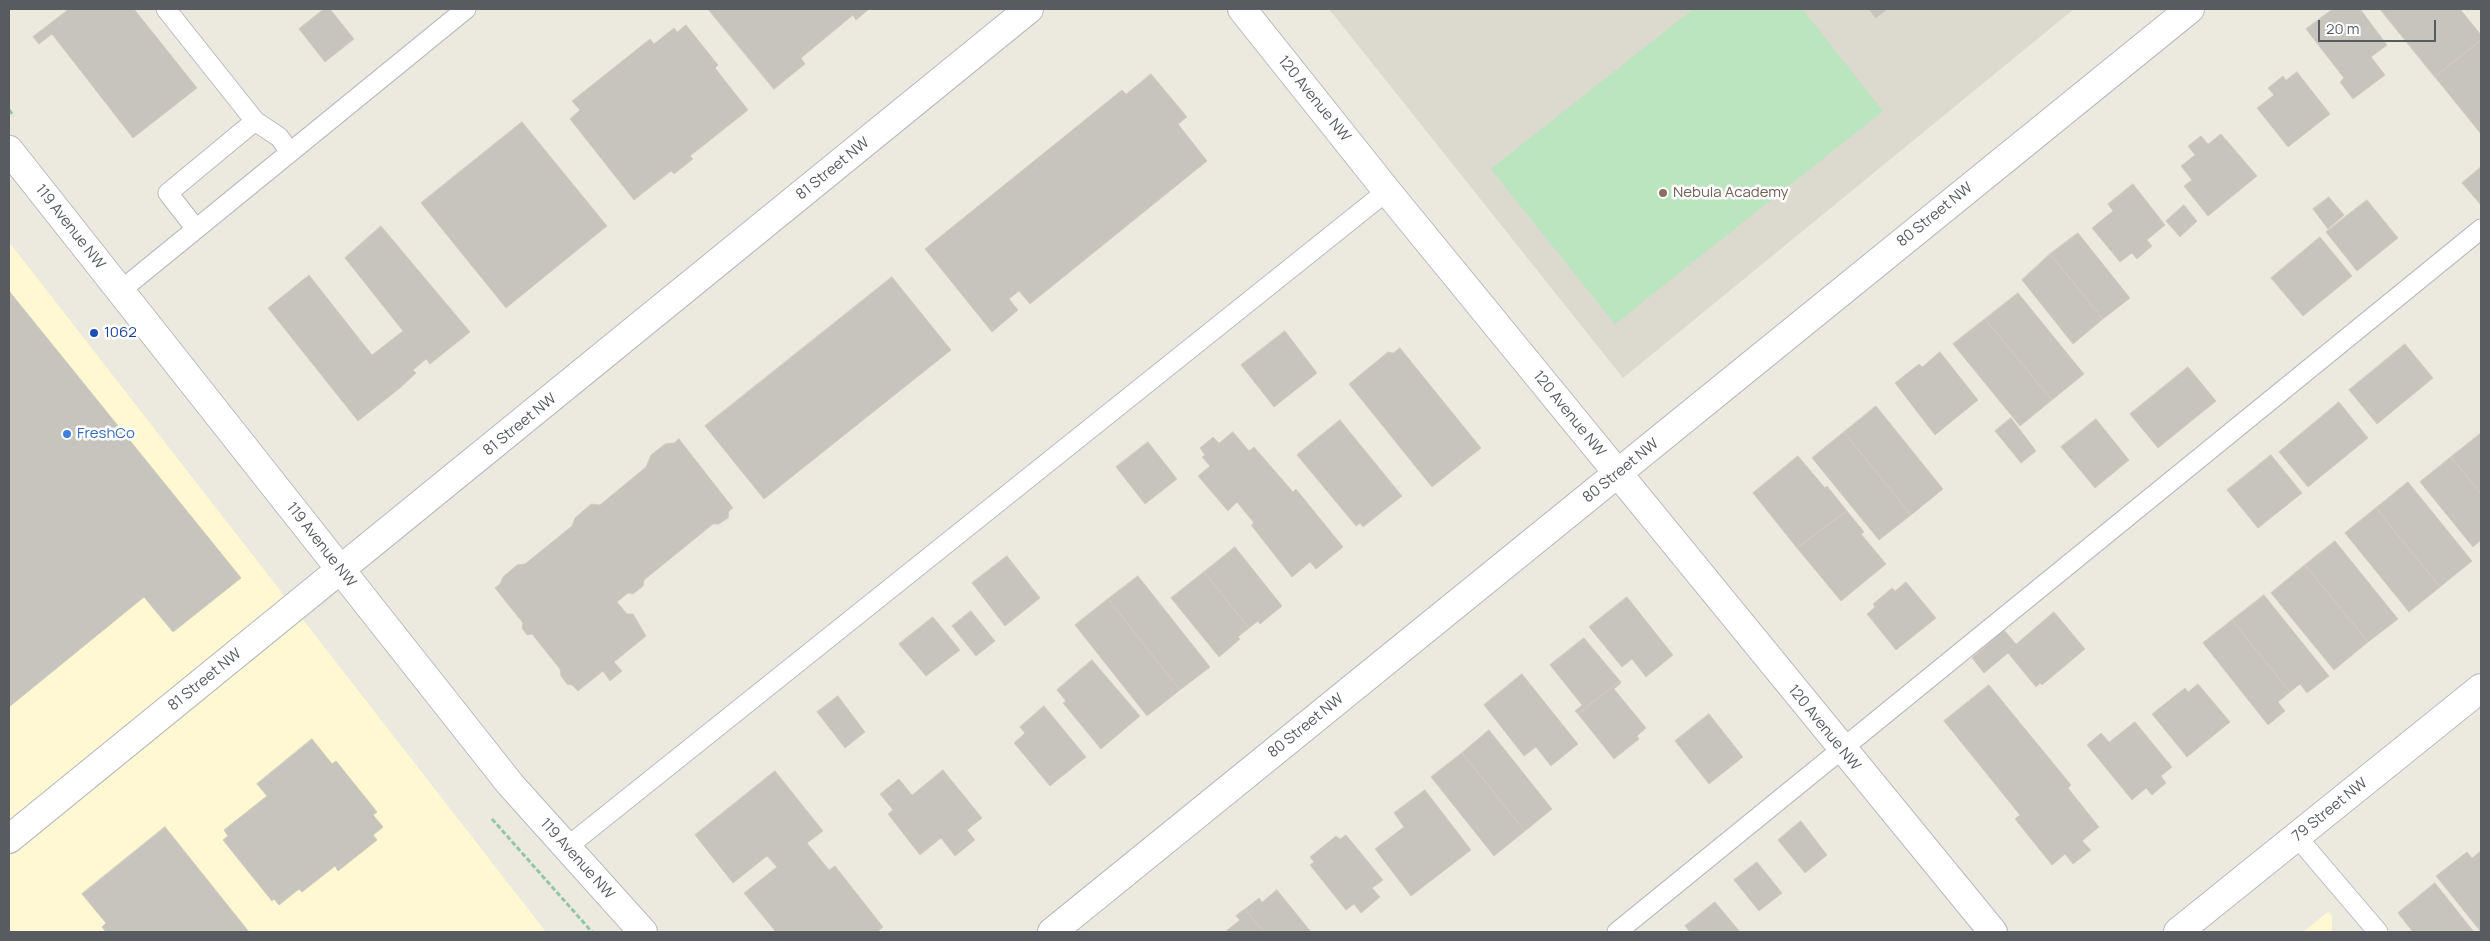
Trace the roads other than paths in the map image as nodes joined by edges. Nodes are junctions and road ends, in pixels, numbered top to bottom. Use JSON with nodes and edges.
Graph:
{"nodes":[{"id":1,"x":166,"y":9,"type":"edge"},
{"id":2,"x":466,"y":9,"type":"edge"},
{"id":3,"x":1029,"y":9,"type":"edge"},
{"id":4,"x":1242,"y":9,"type":"edge"},
{"id":5,"x":2190,"y":9,"type":"edge"},
{"id":6,"x":254,"y":121,"type":"junction"},
{"id":7,"x":9,"y":150,"type":"edge"},
{"id":8,"x":290,"y":152,"type":"junction"},
{"id":9,"x":1387,"y":191,"type":"junction"},
{"id":10,"x":2481,"y":228,"type":"edge"},
{"id":11,"x":196,"y":229,"type":"junction"},
{"id":12,"x":120,"y":290,"type":"junction"},
{"id":13,"x":1618,"y":473,"type":"junction"},
{"id":14,"x":341,"y":570,"type":"junction"},
{"id":15,"x":2481,"y":688,"type":"edge"},
{"id":16,"x":1841,"y":748,"type":"junction"},
{"id":17,"x":2297,"y":837,"type":"junction"},
{"id":18,"x":9,"y":839,"type":"edge"},
{"id":19,"x":567,"y":847,"type":"junction"},
{"id":20,"x":643,"y":932,"type":"edge"},
{"id":21,"x":1052,"y":932,"type":"edge"},
{"id":22,"x":1617,"y":932,"type":"edge"},
{"id":23,"x":1993,"y":932,"type":"edge"},
{"id":24,"x":2178,"y":932,"type":"edge"},
{"id":25,"x":2378,"y":932,"type":"edge"}],
"edges":[{"from":1,"to":6,"type":"lane"},
{"from":2,"to":8,"type":"lane"},
{"from":3,"to":14,"type":"street","name":"81 Street NW"},
{"from":4,"to":9,"type":"street","name":"120 Avenue NW"},
{"from":5,"to":13,"type":"street","name":"80 Street NW"},
{"from":6,"to":8,"type":"lane"},
{"from":6,"to":11,"type":"lane"},
{"from":7,"to":12,"type":"street","name":"119 Avenue NW"},
{"from":8,"to":11,"type":"lane"},
{"from":9,"to":13,"type":"street","name":"120 Avenue NW"},
{"from":9,"to":19,"type":"lane"},
{"from":10,"to":16,"type":"lane"},
{"from":11,"to":12,"type":"lane"},
{"from":12,"to":14,"type":"street","name":"119 Avenue NW"},
{"from":13,"to":16,"type":"street","name":"120 Avenue NW"},
{"from":13,"to":21,"type":"street","name":"80 Street NW"},
{"from":14,"to":18,"type":"street","name":"81 Street NW"},
{"from":14,"to":19,"type":"street","name":"119 Avenue NW"},
{"from":15,"to":17,"type":"street","name":"79 Street NW"},
{"from":16,"to":22,"type":"lane"},
{"from":16,"to":23,"type":"street","name":"120 Avenue NW"},
{"from":17,"to":24,"type":"street","name":"79 Street NW"},
{"from":17,"to":25,"type":"lane"},
{"from":19,"to":20,"type":"street","name":"119 Avenue NW"}]}
